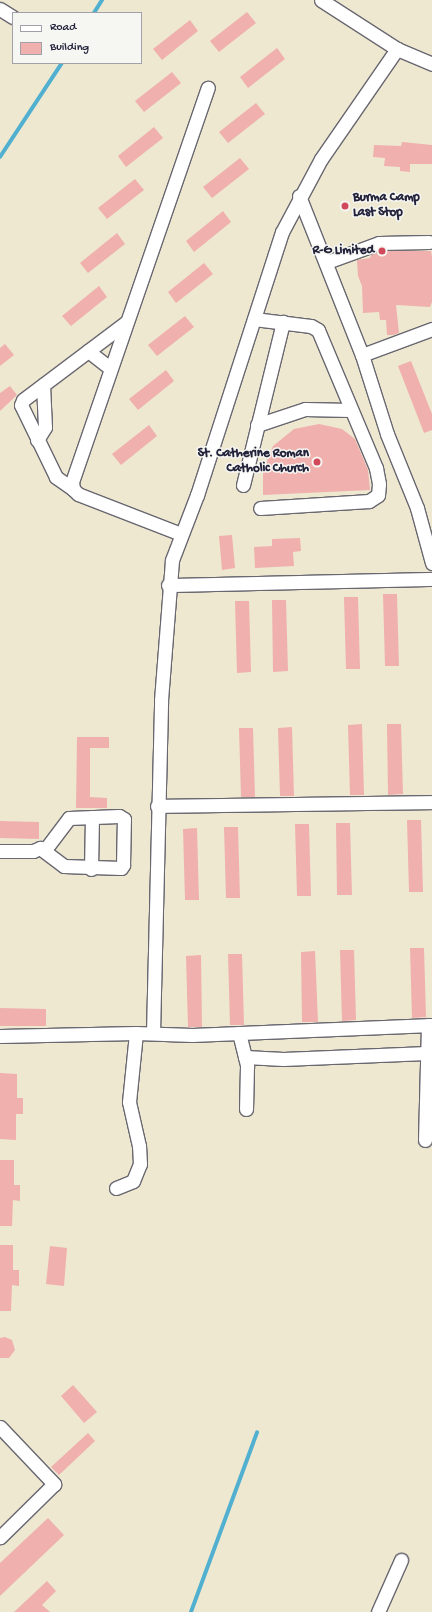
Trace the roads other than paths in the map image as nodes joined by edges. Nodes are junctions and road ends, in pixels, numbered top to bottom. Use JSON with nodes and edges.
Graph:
{"nodes":[{"id":1,"x":321,"y":0,"type":"edge"},
{"id":2,"x":0,"y":9,"type":"edge"},
{"id":3,"x":12,"y":16,"type":"edge"},
{"id":4,"x":397,"y":49,"type":"junction"},
{"id":5,"x":432,"y":64,"type":"edge"},
{"id":6,"x":208,"y":88,"type":"dead end"},
{"id":7,"x":299,"y":196,"type":"junction"},
{"id":8,"x":429,"y":242,"type":"dead end"},
{"id":9,"x":327,"y":262,"type":"junction"},
{"id":10,"x":254,"y":318,"type":"junction"},
{"id":11,"x":283,"y":322,"type":"junction"},
{"id":12,"x":125,"y":323,"type":"junction"},
{"id":13,"x":432,"y":329,"type":"edge"},
{"id":14,"x":88,"y":351,"type":"junction"},
{"id":15,"x":362,"y":355,"type":"junction"},
{"id":16,"x":110,"y":368,"type":"junction"},
{"id":17,"x":43,"y":385,"type":"junction"},
{"id":18,"x":350,"y":410,"type":"junction"},
{"id":19,"x":257,"y":425,"type":"junction"},
{"id":20,"x":37,"y":440,"type":"junction"},
{"id":21,"x":243,"y":484,"type":"dead end"},
{"id":22,"x":73,"y":490,"type":"junction"},
{"id":23,"x":260,"y":508,"type":"dead end"},
{"id":24,"x":181,"y":534,"type":"junction"},
{"id":25,"x":432,"y":563,"type":"edge"},
{"id":26,"x":432,"y":579,"type":"edge"},
{"id":27,"x":168,"y":585,"type":"junction"},
{"id":28,"x":432,"y":802,"type":"edge"},
{"id":29,"x":157,"y":806,"type":"junction"},
{"id":30,"x":92,"y":817,"type":"junction"},
{"id":31,"x":45,"y":850,"type":"junction"},
{"id":32,"x":0,"y":851,"type":"edge"},
{"id":33,"x":91,"y":869,"type":"junction"},
{"id":34,"x":430,"y":1025,"type":"edge"},
{"id":35,"x":136,"y":1033,"type":"junction"},
{"id":36,"x":153,"y":1033,"type":"junction"},
{"id":37,"x":239,"y":1033,"type":"junction"},
{"id":38,"x":0,"y":1036,"type":"edge"},
{"id":39,"x":427,"y":1053,"type":"junction"},
{"id":40,"x":245,"y":1057,"type":"junction"},
{"id":41,"x":246,"y":1109,"type":"dead end"},
{"id":42,"x":425,"y":1140,"type":"dead end"},
{"id":43,"x":116,"y":1188,"type":"dead end"},
{"id":44,"x":0,"y":1427,"type":"edge"},
{"id":45,"x":0,"y":1537,"type":"edge"},
{"id":46,"x":401,"y":1560,"type":"dead end"},
{"id":47,"x":378,"y":1612,"type":"edge"}],
"edges":[{"from":1,"to":4,"type":"street"},
{"from":2,"to":3,"type":"street"},
{"from":4,"to":5,"type":"street"},
{"from":4,"to":7,"type":"street"},
{"from":6,"to":12,"type":"street"},
{"from":7,"to":9,"type":"street"},
{"from":7,"to":10,"type":"street"},
{"from":8,"to":9,"type":"street"},
{"from":9,"to":15,"type":"street"},
{"from":10,"to":11,"type":"street"},
{"from":10,"to":24,"type":"street"},
{"from":11,"to":18,"type":"street"},
{"from":11,"to":19,"type":"street"},
{"from":12,"to":14,"type":"street"},
{"from":12,"to":16,"type":"street"},
{"from":13,"to":15,"type":"street"},
{"from":14,"to":16,"type":"street"},
{"from":14,"to":17,"type":"street"},
{"from":15,"to":25,"type":"street"},
{"from":16,"to":22,"type":"street"},
{"from":17,"to":20,"type":"street"},
{"from":17,"to":20,"type":"street"},
{"from":18,"to":19,"type":"street"},
{"from":18,"to":23,"type":"street"},
{"from":19,"to":21,"type":"street"},
{"from":20,"to":22,"type":"street"},
{"from":22,"to":24,"type":"street"},
{"from":24,"to":27,"type":"street"},
{"from":26,"to":27,"type":"street"},
{"from":27,"to":29,"type":"street"},
{"from":28,"to":29,"type":"street"},
{"from":29,"to":36,"type":"street"},
{"from":30,"to":31,"type":"street"},
{"from":30,"to":33,"type":"street"},
{"from":30,"to":33,"type":"street"},
{"from":31,"to":32,"type":"street"},
{"from":31,"to":33,"type":"street"},
{"from":34,"to":37,"type":"street"},
{"from":34,"to":39,"type":"street"},
{"from":35,"to":36,"type":"street"},
{"from":35,"to":38,"type":"street"},
{"from":35,"to":43,"type":"street"},
{"from":36,"to":37,"type":"street"},
{"from":37,"to":40,"type":"street"},
{"from":39,"to":40,"type":"street"},
{"from":39,"to":42,"type":"street"},
{"from":40,"to":41,"type":"street"},
{"from":44,"to":45,"type":"street"},
{"from":46,"to":47,"type":"street"}]}
